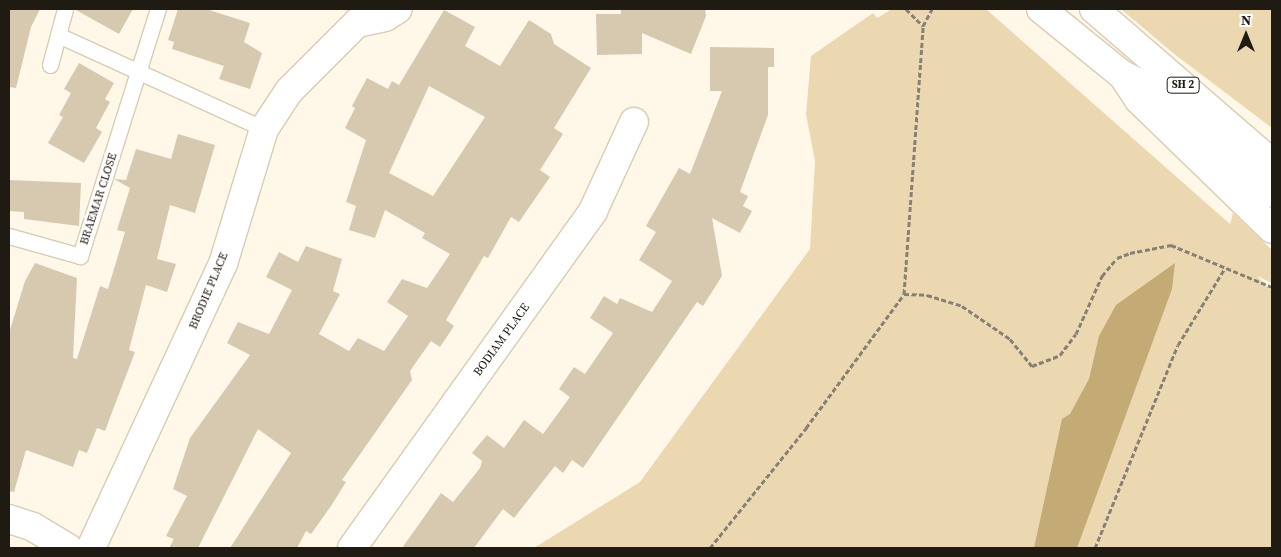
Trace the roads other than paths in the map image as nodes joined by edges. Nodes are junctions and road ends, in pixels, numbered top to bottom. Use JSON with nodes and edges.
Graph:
{"nodes":[{"id":1,"x":64,"y":9,"type":"edge"},
{"id":2,"x":158,"y":9,"type":"edge"},
{"id":3,"x":398,"y":9,"type":"edge"},
{"id":4,"x":1041,"y":9,"type":"edge"},
{"id":5,"x":1094,"y":9,"type":"edge"},
{"id":6,"x":358,"y":16,"type":"edge"},
{"id":7,"x":58,"y":35,"type":"junction"},
{"id":8,"x":50,"y":65,"type":"dead end"},
{"id":9,"x":140,"y":71,"type":"junction"},
{"id":10,"x":1122,"y":74,"type":"junction"},
{"id":11,"x":634,"y":122,"type":"dead end"},
{"id":12,"x":264,"y":129,"type":"junction"},
{"id":13,"x":1272,"y":163,"type":"edge"},
{"id":14,"x":1272,"y":193,"type":"edge"},
{"id":15,"x":1272,"y":229,"type":"edge"},
{"id":16,"x":9,"y":236,"type":"edge"},
{"id":17,"x":9,"y":519,"type":"edge"},
{"id":18,"x":68,"y":548,"type":"edge"},
{"id":19,"x":91,"y":548,"type":"edge"},
{"id":20,"x":352,"y":548,"type":"edge"}],
"edges":[{"from":1,"to":7,"type":"lane"},
{"from":2,"to":9,"type":"lane","name":"BRAEMAR CLOSE"},
{"from":3,"to":6,"type":"main road","name":"BRODIE PLACE"},
{"from":4,"to":10,"type":"main road","number":"SH 2"},
{"from":5,"to":13,"type":"main road","number":"SH 2"},
{"from":6,"to":12,"type":"main road","name":"BRODIE PLACE"},
{"from":7,"to":8,"type":"lane"},
{"from":7,"to":9,"type":"lane"},
{"from":9,"to":12,"type":"lane"},
{"from":9,"to":16,"type":"lane","name":"BRAEMAR CLOSE"},
{"from":10,"to":14,"type":"main road","number":"SH 2"},
{"from":10,"to":15,"type":"main road"},
{"from":11,"to":20,"type":"main road","name":"BODIAM PLACE"},
{"from":12,"to":19,"type":"main road","name":"BRODIE PLACE"},
{"from":17,"to":18,"type":"main road"}]}
